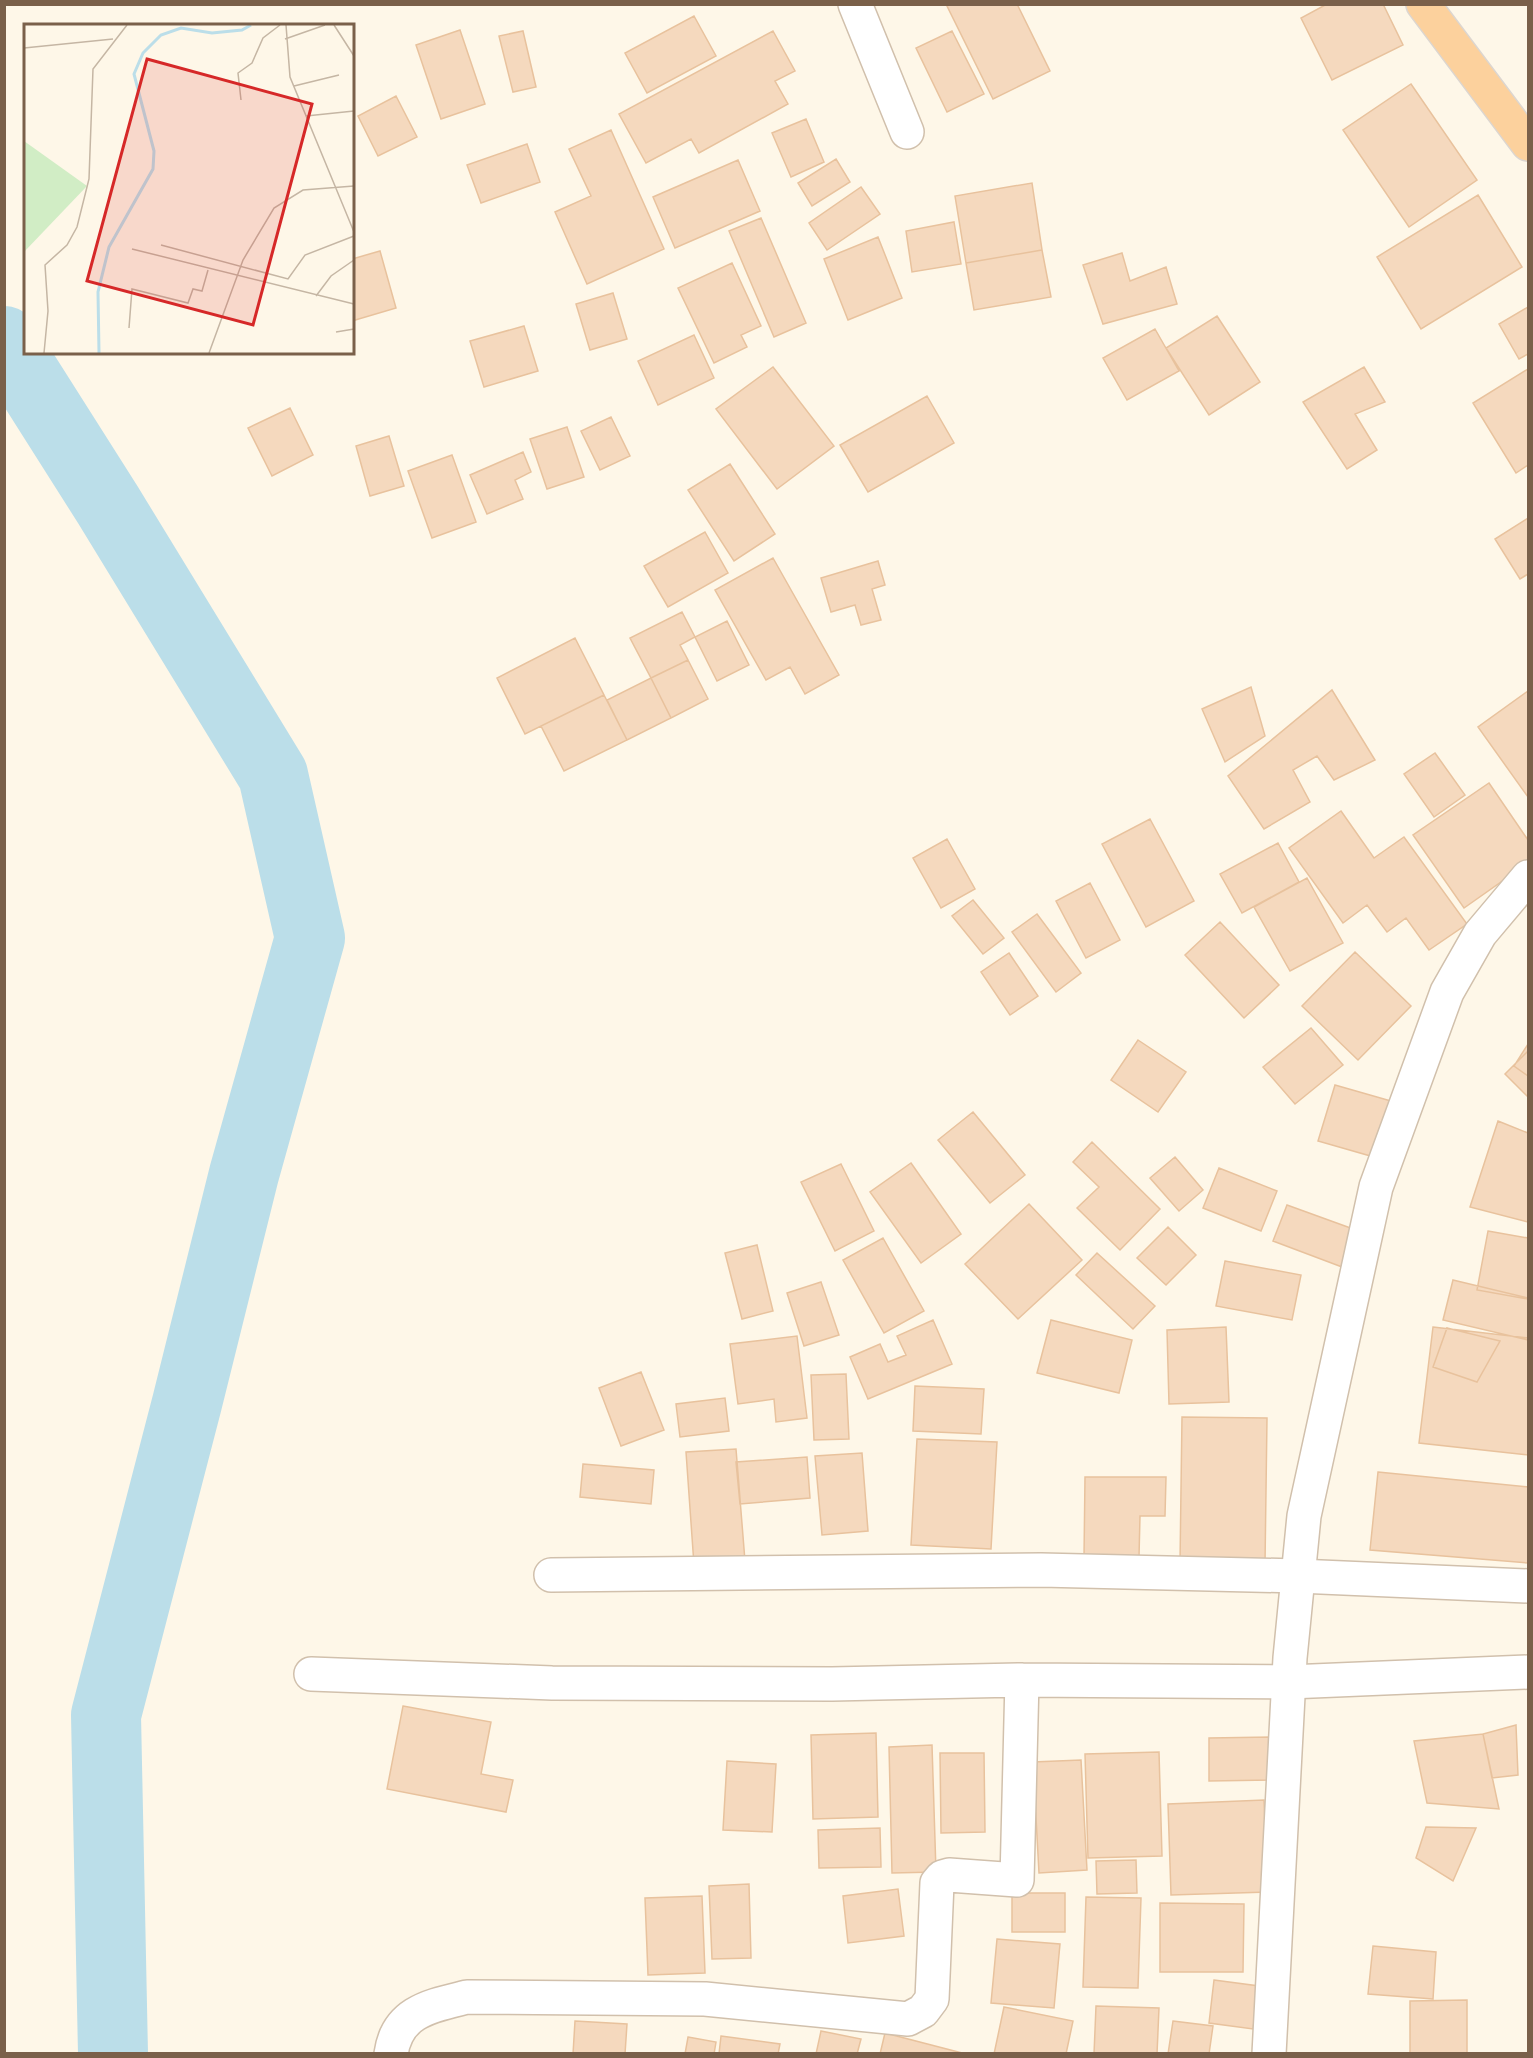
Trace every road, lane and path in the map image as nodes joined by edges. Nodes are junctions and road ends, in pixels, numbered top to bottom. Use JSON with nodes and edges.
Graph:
{"nodes":[{"id":1,"x":855,"y":4,"type":"edge"},
{"id":2,"x":1423,"y":4,"type":"edge"},
{"id":3,"x":1523,"y":129,"type":"edge"},
{"id":4,"x":907,"y":132,"type":"dead end"},
{"id":5,"x":1528,"y":877,"type":"edge"},
{"id":6,"x":551,"y":1575,"type":"dead end"},
{"id":7,"x":1298,"y":1576,"type":"junction"},
{"id":8,"x":1528,"y":1586,"type":"edge"},
{"id":9,"x":1289,"y":1670,"type":"junction"},
{"id":10,"x":1528,"y":1672,"type":"edge"},
{"id":11,"x":310,"y":1674,"type":"dead end"},
{"id":12,"x":1022,"y":1680,"type":"junction"},
{"id":13,"x":391,"y":2054,"type":"edge"},
{"id":14,"x":1269,"y":2054,"type":"edge"}],
"edges":[{"from":1,"to":4,"type":"street"},
{"from":2,"to":3,"type":"highway"},
{"from":5,"to":7,"type":"street"},
{"from":6,"to":7,"type":"street"},
{"from":7,"to":8,"type":"street"},
{"from":7,"to":9,"type":"street"},
{"from":9,"to":10,"type":"street"},
{"from":9,"to":12,"type":"street"},
{"from":9,"to":14,"type":"street"},
{"from":11,"to":12,"type":"street"},
{"from":12,"to":13,"type":"street"}]}
